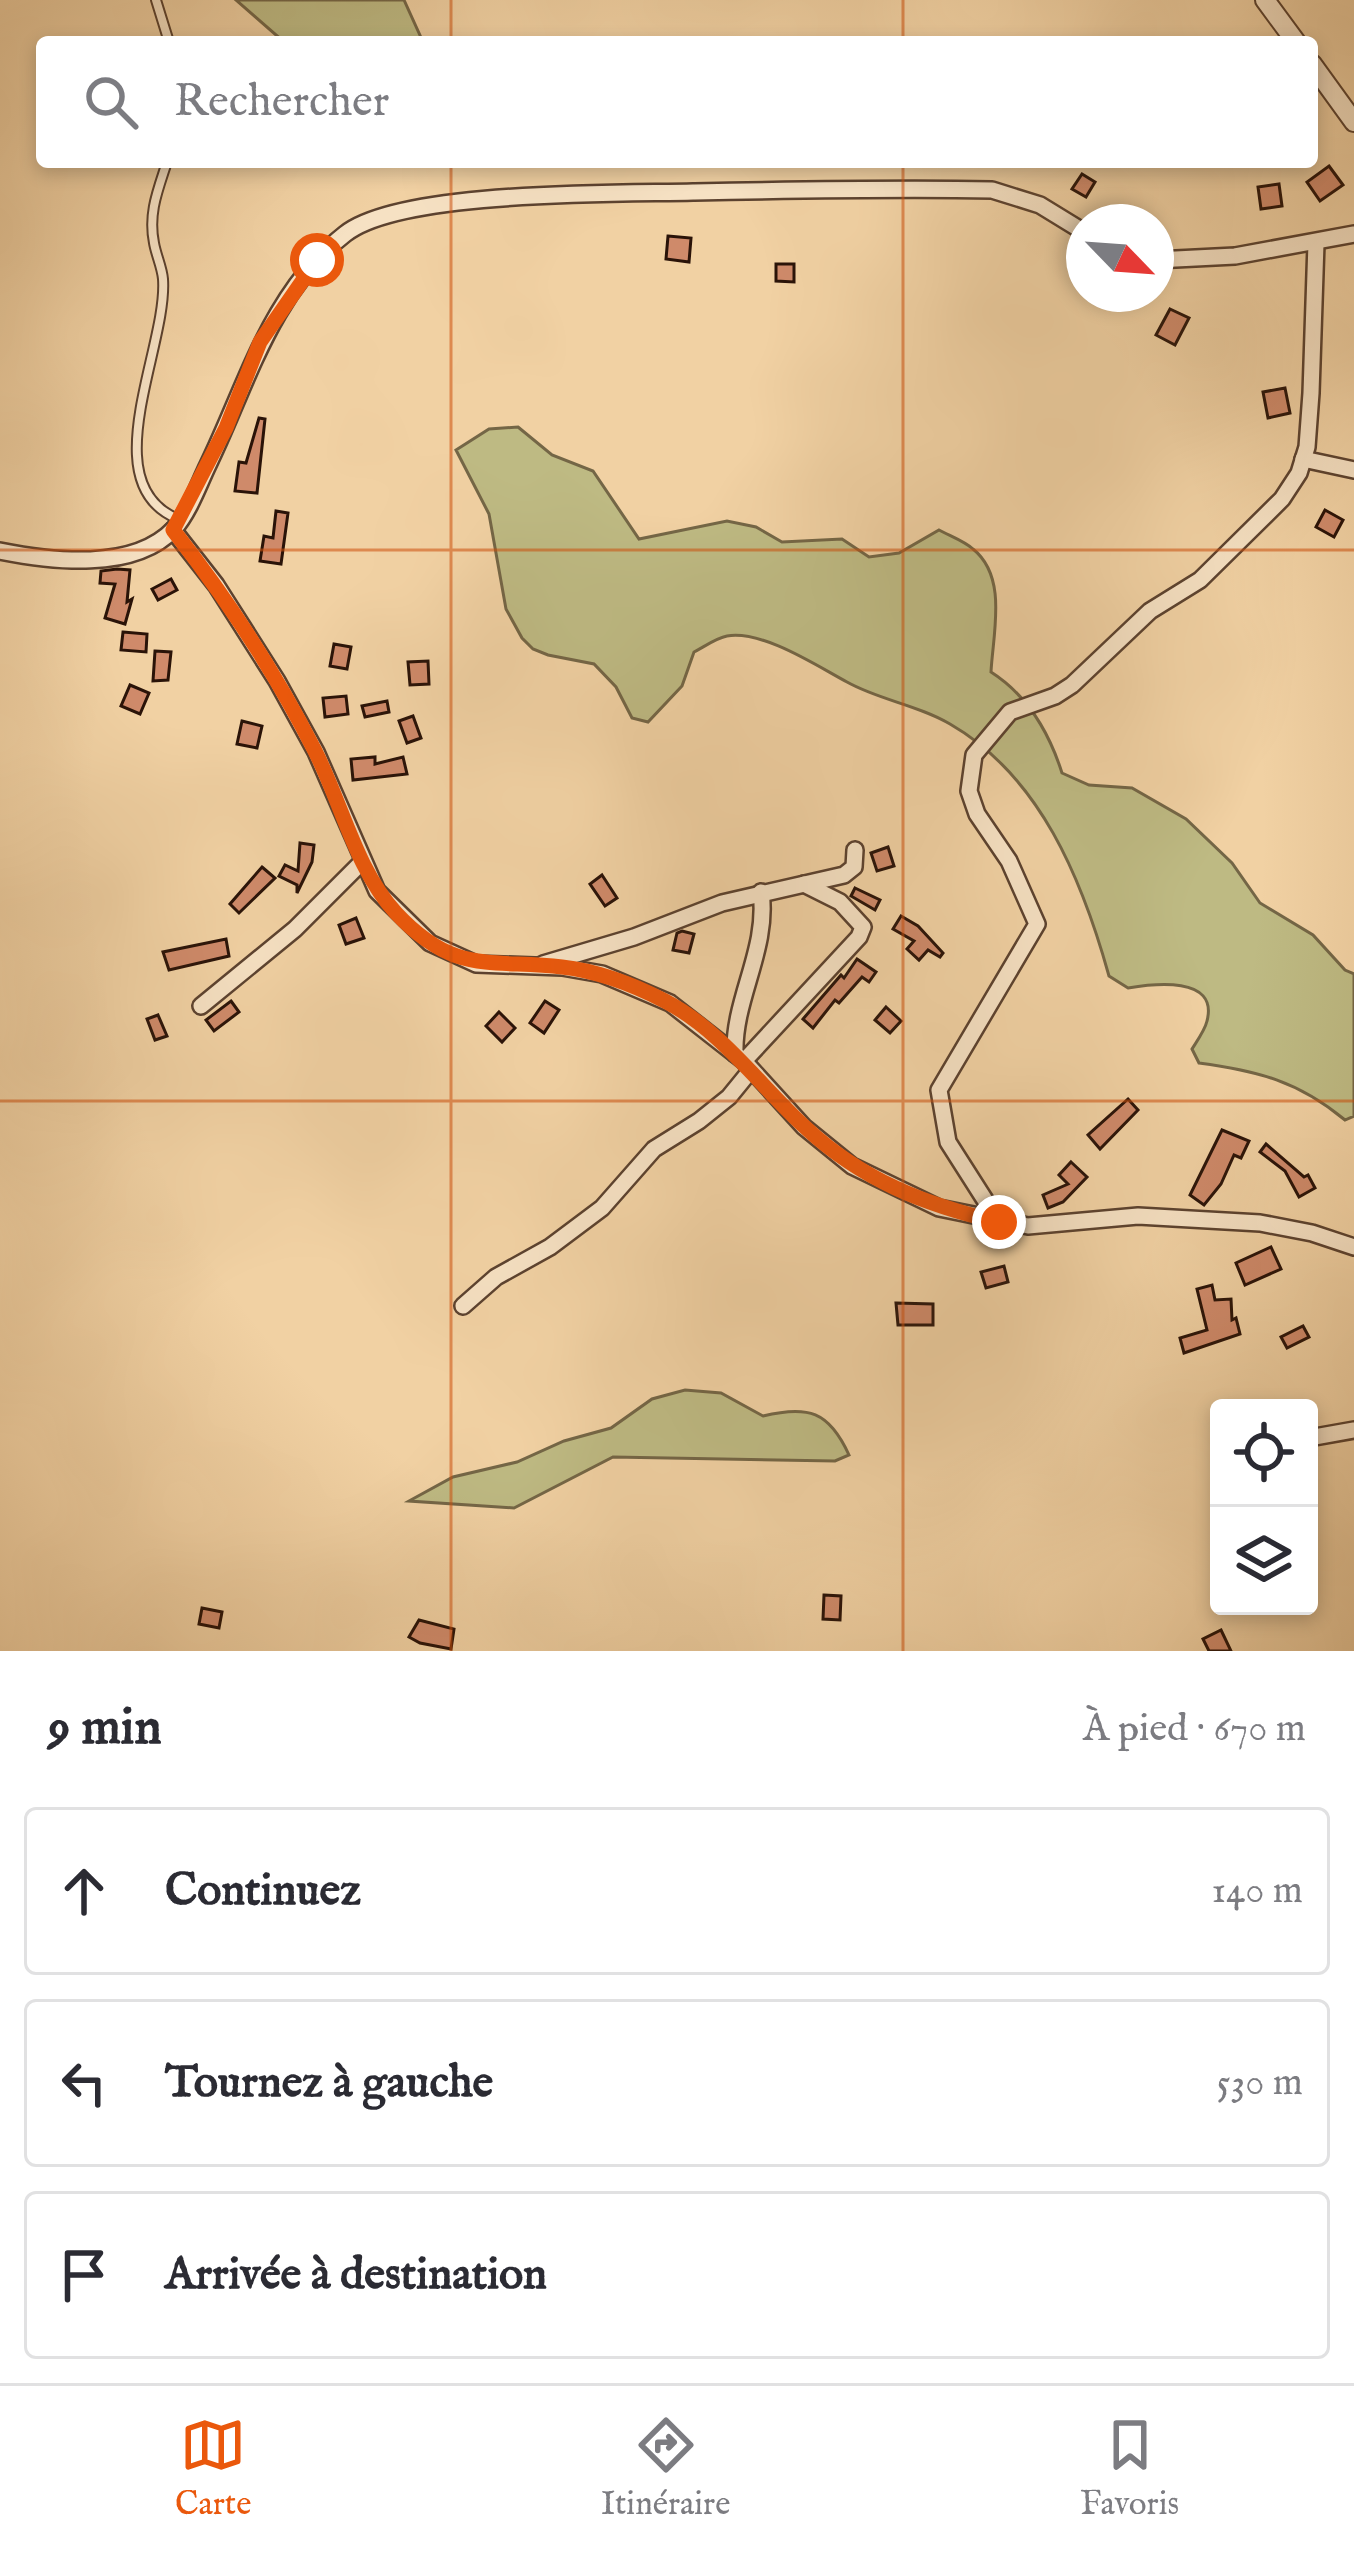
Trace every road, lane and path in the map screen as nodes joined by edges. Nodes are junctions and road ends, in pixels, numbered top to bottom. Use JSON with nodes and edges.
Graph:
{"nodes":[{"id":1,"x":156,"y":0,"type":"edge"},
{"id":2,"x":1265,"y":0,"type":"edge"},
{"id":3,"x":167,"y":36,"type":"edge"},
{"id":4,"x":1292,"y":36,"type":"edge"},
{"id":5,"x":1318,"y":72,"type":"edge"},
{"id":6,"x":1354,"y":122,"type":"edge"},
{"id":7,"x":164,"y":168,"type":"edge"},
{"id":8,"x":1066,"y":222,"type":"edge"},
{"id":9,"x":1354,"y":234,"type":"edge"},
{"id":10,"x":1316,"y":243,"type":"junction"},
{"id":11,"x":1174,"y":260,"type":"edge"},
{"id":12,"x":1304,"y":459,"type":"junction"},
{"id":13,"x":1354,"y":470,"type":"edge"},
{"id":14,"x":176,"y":525,"type":"junction"},
{"id":15,"x":0,"y":551,"type":"edge"},
{"id":16,"x":855,"y":850,"type":"dead end"},
{"id":17,"x":363,"y":862,"type":"junction"},
{"id":18,"x":801,"y":884,"type":"junction"},
{"id":19,"x":761,"y":892,"type":"junction"},
{"id":20,"x":537,"y":966,"type":"junction"},
{"id":21,"x":201,"y":1006,"type":"dead end"},
{"id":22,"x":743,"y":1062,"type":"junction"},
{"id":23,"x":999,"y":1222,"type":"junction"},
{"id":24,"x":1354,"y":1247,"type":"edge"},
{"id":25,"x":463,"y":1306,"type":"dead end"},
{"id":26,"x":1354,"y":1430,"type":"edge"},
{"id":27,"x":1318,"y":1436,"type":"edge"}],
"edges":[{"from":1,"to":3,"type":"lane"},
{"from":2,"to":4,"type":"street"},
{"from":5,"to":6,"type":"street"},
{"from":7,"to":14,"type":"lane"},
{"from":8,"to":14,"type":"street"},
{"from":9,"to":10,"type":"street"},
{"from":10,"to":11,"type":"street"},
{"from":10,"to":12,"type":"street"},
{"from":12,"to":13,"type":"street"},
{"from":12,"to":23,"type":"street"},
{"from":14,"to":15,"type":"street"},
{"from":14,"to":17,"type":"street"},
{"from":16,"to":18,"type":"street"},
{"from":17,"to":20,"type":"street"},
{"from":17,"to":21,"type":"street"},
{"from":18,"to":19,"type":"street"},
{"from":18,"to":22,"type":"street"},
{"from":19,"to":20,"type":"street"},
{"from":19,"to":22,"type":"street"},
{"from":20,"to":22,"type":"street"},
{"from":22,"to":23,"type":"street"},
{"from":22,"to":25,"type":"street"},
{"from":23,"to":24,"type":"street"},
{"from":26,"to":27,"type":"street"}]}
